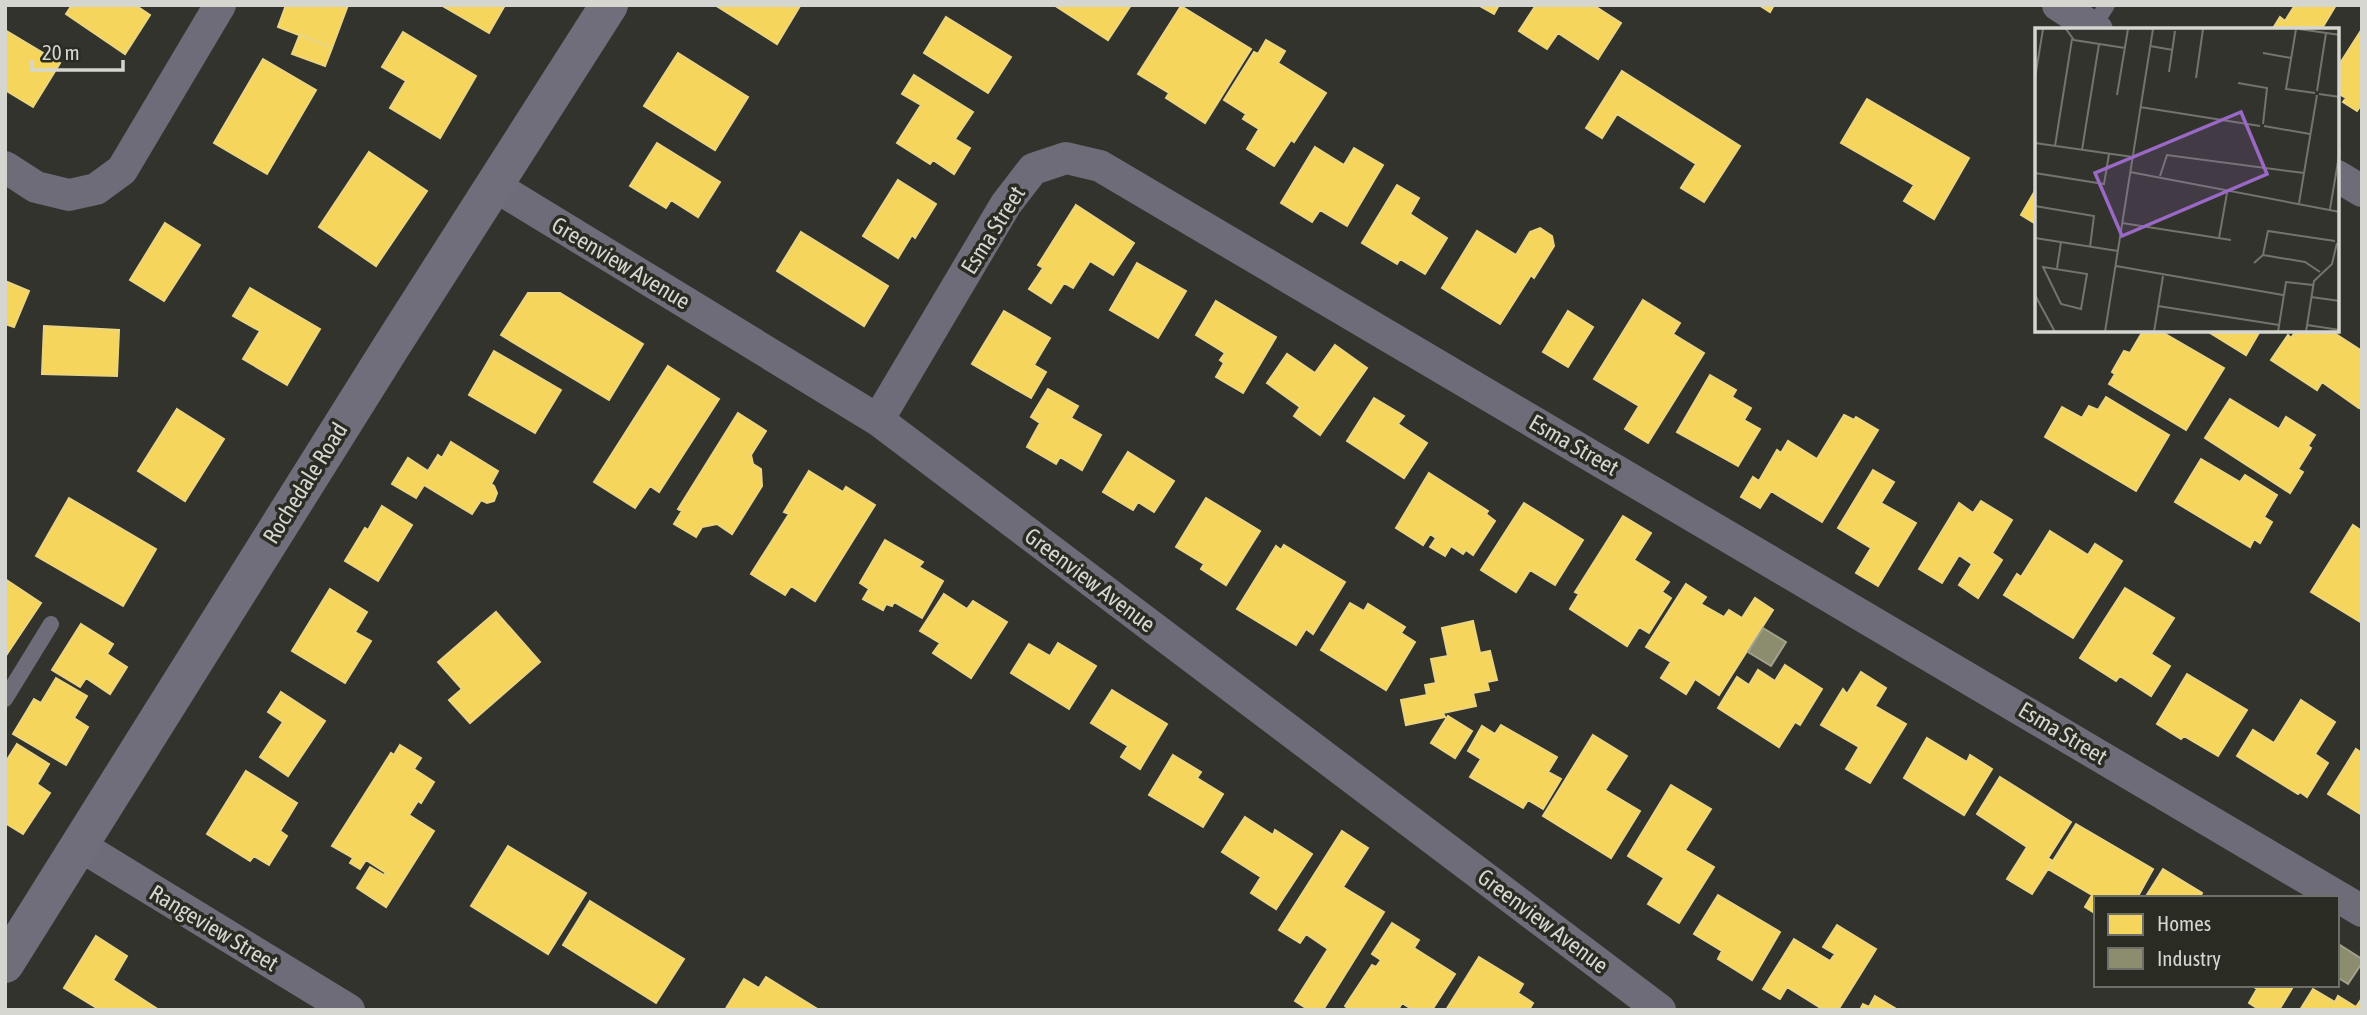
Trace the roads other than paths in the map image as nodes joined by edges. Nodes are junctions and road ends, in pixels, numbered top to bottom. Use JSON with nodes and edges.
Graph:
{"nodes":[{"id":1,"x":220,"y":5,"type":"edge"},
{"id":2,"x":609,"y":5,"type":"edge"},
{"id":3,"x":2057,"y":5,"type":"edge"},
{"id":4,"x":2099,"y":21,"type":"edge"},
{"id":5,"x":5,"y":167,"type":"edge"},
{"id":6,"x":2339,"y":177,"type":"edge"},
{"id":7,"x":495,"y":186,"type":"junction"},
{"id":8,"x":2362,"y":191,"type":"edge"},
{"id":9,"x":878,"y":420,"type":"junction"},
{"id":10,"x":51,"y":624,"type":"dead end"},
{"id":11,"x":5,"y":699,"type":"edge"},
{"id":12,"x":79,"y":845,"type":"junction"},
{"id":13,"x":2337,"y":896,"type":"edge"},
{"id":14,"x":2339,"y":897,"type":"edge"},
{"id":15,"x":2362,"y":911,"type":"edge"},
{"id":16,"x":5,"y":964,"type":"edge"},
{"id":17,"x":349,"y":1010,"type":"edge"},
{"id":18,"x":1660,"y":1010,"type":"edge"}],
"edges":[{"from":1,"to":5,"type":"street"},
{"from":2,"to":7,"type":"main road","name":"Rochedale Road"},
{"from":3,"to":4,"type":"street"},
{"from":6,"to":8,"type":"street"},
{"from":7,"to":9,"type":"street","name":"Greenview Avenue"},
{"from":7,"to":12,"type":"main road","name":"Rochedale Road"},
{"from":9,"to":13,"type":"street","name":"Esma Street"},
{"from":9,"to":18,"type":"street","name":"Greenview Avenue"},
{"from":10,"to":11,"type":"lane"},
{"from":12,"to":16,"type":"main road","name":"Rochedale Road"},
{"from":12,"to":17,"type":"street","name":"Rangeview Street"},
{"from":14,"to":15,"type":"street","name":"Esma Street"}]}
